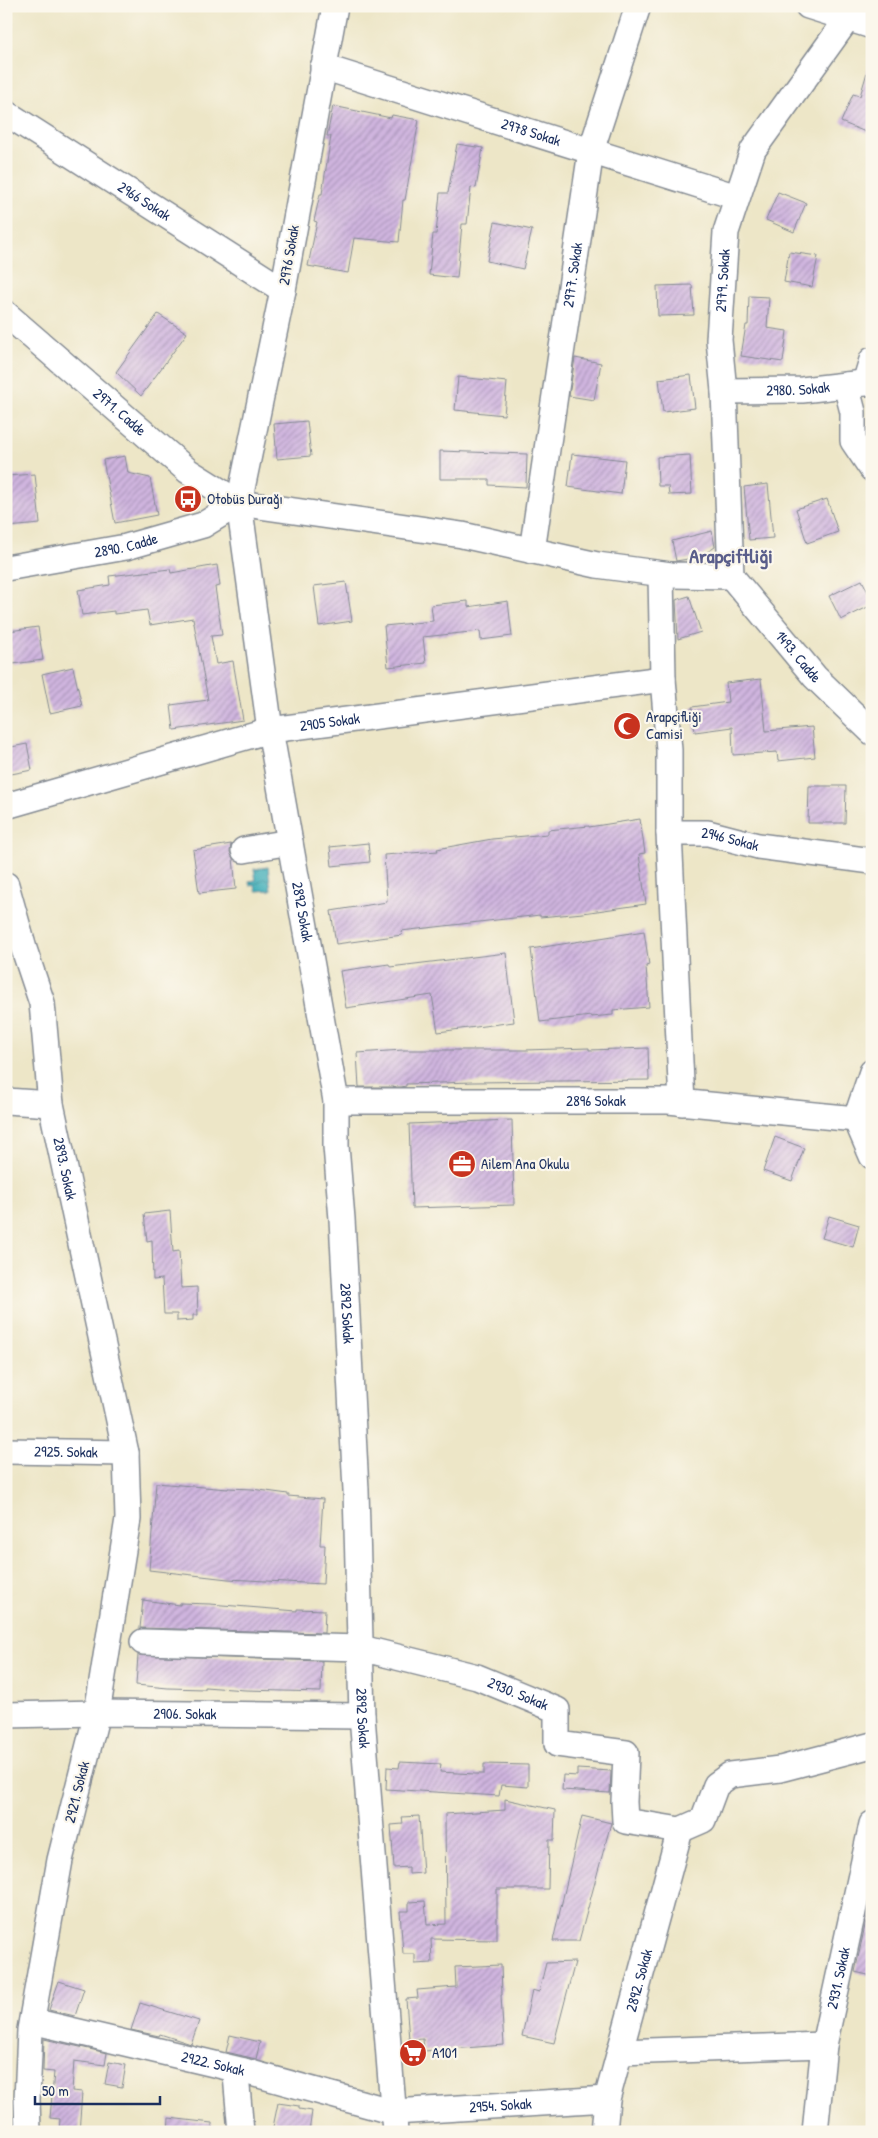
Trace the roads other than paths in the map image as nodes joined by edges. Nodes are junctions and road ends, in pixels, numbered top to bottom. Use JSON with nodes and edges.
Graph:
{"nodes":[{"id":1,"x":335,"y":6,"type":"edge"},
{"id":2,"x":638,"y":6,"type":"edge"},
{"id":3,"x":808,"y":6,"type":"edge"},
{"id":4,"x":849,"y":12,"type":"edge"},
{"id":5,"x":872,"y":26,"type":"edge"},
{"id":6,"x":323,"y":67,"type":"junction"},
{"id":7,"x":6,"y":113,"type":"edge"},
{"id":8,"x":591,"y":151,"type":"junction"},
{"id":9,"x":737,"y":197,"type":"junction"},
{"id":10,"x":283,"y":290,"type":"junction"},
{"id":11,"x":6,"y":314,"type":"edge"},
{"id":12,"x":864,"y":378,"type":"edge"},
{"id":13,"x":724,"y":391,"type":"junction"},
{"id":14,"x":872,"y":469,"type":"edge"},
{"id":15,"x":239,"y":503,"type":"junction"},
{"id":16,"x":532,"y":551,"type":"junction"},
{"id":17,"x":6,"y":568,"type":"edge"},
{"id":18,"x":662,"y":574,"type":"junction"},
{"id":19,"x":731,"y":576,"type":"junction"},
{"id":20,"x":663,"y":679,"type":"junction"},
{"id":21,"x":270,"y":730,"type":"junction"},
{"id":22,"x":872,"y":732,"type":"edge"},
{"id":23,"x":6,"y":806,"type":"edge"},
{"id":24,"x":669,"y":833,"type":"junction"},
{"id":25,"x":290,"y":842,"type":"junction"},
{"id":26,"x":244,"y":850,"type":"dead end"},
{"id":27,"x":872,"y":862,"type":"edge"},
{"id":28,"x":6,"y":885,"type":"edge"},
{"id":29,"x":872,"y":1072,"type":"edge"},
{"id":30,"x":6,"y":1101,"type":"edge"},
{"id":31,"x":336,"y":1101,"type":"junction"},
{"id":32,"x":682,"y":1103,"type":"junction"},
{"id":33,"x":51,"y":1104,"type":"junction"},
{"id":34,"x":856,"y":1119,"type":"junction"},
{"id":35,"x":872,"y":1156,"type":"edge"},
{"id":36,"x":6,"y":1450,"type":"edge"},
{"id":37,"x":126,"y":1453,"type":"junction"},
{"id":38,"x":143,"y":1642,"type":"dead end"},
{"id":39,"x":361,"y":1648,"type":"junction"},
{"id":40,"x":96,"y":1712,"type":"junction"},
{"id":41,"x":6,"y":1714,"type":"edge"},
{"id":42,"x":362,"y":1716,"type":"junction"},
{"id":43,"x":872,"y":1745,"type":"edge"},
{"id":44,"x":872,"y":1824,"type":"edge"},
{"id":45,"x":680,"y":1830,"type":"junction"},
{"id":46,"x":867,"y":1873,"type":"edge"},
{"id":47,"x":32,"y":2021,"type":"junction"},
{"id":48,"x":824,"y":2044,"type":"junction"},
{"id":49,"x":620,"y":2052,"type":"junction"},
{"id":50,"x":244,"y":2071,"type":"junction"},
{"id":51,"x":607,"y":2099,"type":"junction"},
{"id":52,"x":395,"y":2122,"type":"edge"},
{"id":53,"x":21,"y":2125,"type":"edge"},
{"id":54,"x":241,"y":2132,"type":"edge"},
{"id":55,"x":604,"y":2132,"type":"edge"},
{"id":56,"x":815,"y":2132,"type":"edge"}],
"edges":[{"from":1,"to":6,"type":"street","name":"2976 Sokak"},
{"from":2,"to":8,"type":"street","name":"2977. Sokak"},
{"from":3,"to":4,"type":"street"},
{"from":4,"to":5,"type":"street"},
{"from":4,"to":9,"type":"street","name":"2979. Sokak"},
{"from":6,"to":8,"type":"street","name":"2978 Sokak"},
{"from":6,"to":10,"type":"street","name":"2976 Sokak"},
{"from":7,"to":10,"type":"street","name":"2966 Sokak"},
{"from":8,"to":9,"type":"street","name":"2978 Sokak"},
{"from":8,"to":16,"type":"street","name":"2977. Sokak"},
{"from":9,"to":13,"type":"street","name":"2979. Sokak"},
{"from":10,"to":15,"type":"street","name":"2976 Sokak"},
{"from":11,"to":15,"type":"street","name":"2971. Cadde"},
{"from":12,"to":13,"type":"street","name":"2980. Sokak"},
{"from":12,"to":14,"type":"street"},
{"from":13,"to":19,"type":"street","name":"2979. Sokak"},
{"from":15,"to":16,"type":"street"},
{"from":15,"to":17,"type":"street","name":"2890. Cadde"},
{"from":15,"to":21,"type":"street","name":"2892 Sokak"},
{"from":16,"to":18,"type":"street"},
{"from":18,"to":19,"type":"street"},
{"from":18,"to":20,"type":"street"},
{"from":19,"to":22,"type":"street","name":"1493. Cadde"},
{"from":20,"to":21,"type":"street","name":"2905 Sokak"},
{"from":20,"to":24,"type":"street"},
{"from":21,"to":23,"type":"street","name":"2905 Sokak"},
{"from":21,"to":25,"type":"street","name":"2892 Sokak"},
{"from":24,"to":27,"type":"street","name":"2946 Sokak"},
{"from":24,"to":32,"type":"street"},
{"from":25,"to":26,"type":"street"},
{"from":25,"to":31,"type":"street","name":"2892 Sokak"},
{"from":28,"to":33,"type":"street","name":"2893. Sokak"},
{"from":29,"to":34,"type":"street"},
{"from":30,"to":33,"type":"street"},
{"from":31,"to":32,"type":"street","name":"2896 Sokak"},
{"from":31,"to":39,"type":"street","name":"2892 Sokak"},
{"from":32,"to":34,"type":"street","name":"2896 Sokak"},
{"from":33,"to":37,"type":"street","name":"2893. Sokak"},
{"from":34,"to":35,"type":"street"},
{"from":36,"to":37,"type":"street","name":"2925. Sokak"},
{"from":37,"to":40,"type":"street","name":"2921. Sokak"},
{"from":38,"to":39,"type":"street"},
{"from":39,"to":42,"type":"street","name":"2892 Sokak"},
{"from":39,"to":45,"type":"street","name":"2930. Sokak"},
{"from":40,"to":41,"type":"street","name":"2906. Sokak"},
{"from":40,"to":42,"type":"street","name":"2906. Sokak"},
{"from":40,"to":47,"type":"street","name":"2921. Sokak"},
{"from":42,"to":52,"type":"street","name":"2892 Sokak"},
{"from":43,"to":45,"type":"street"},
{"from":44,"to":46,"type":"street","name":"2931. Sokak"},
{"from":45,"to":49,"type":"street","name":"2892. Sokak"},
{"from":46,"to":48,"type":"street","name":"2931. Sokak"},
{"from":47,"to":50,"type":"street","name":"2922. Sokak"},
{"from":47,"to":53,"type":"street","name":"2921. Sokak"},
{"from":48,"to":49,"type":"street"},
{"from":48,"to":56,"type":"street","name":"2931. Sokak"},
{"from":49,"to":51,"type":"street","name":"2892. Sokak"},
{"from":50,"to":52,"type":"street","name":"2922. Sokak"},
{"from":50,"to":54,"type":"street"},
{"from":51,"to":52,"type":"street","name":"2954. Sokak"},
{"from":51,"to":55,"type":"street","name":"2892. Sokak"}]}
